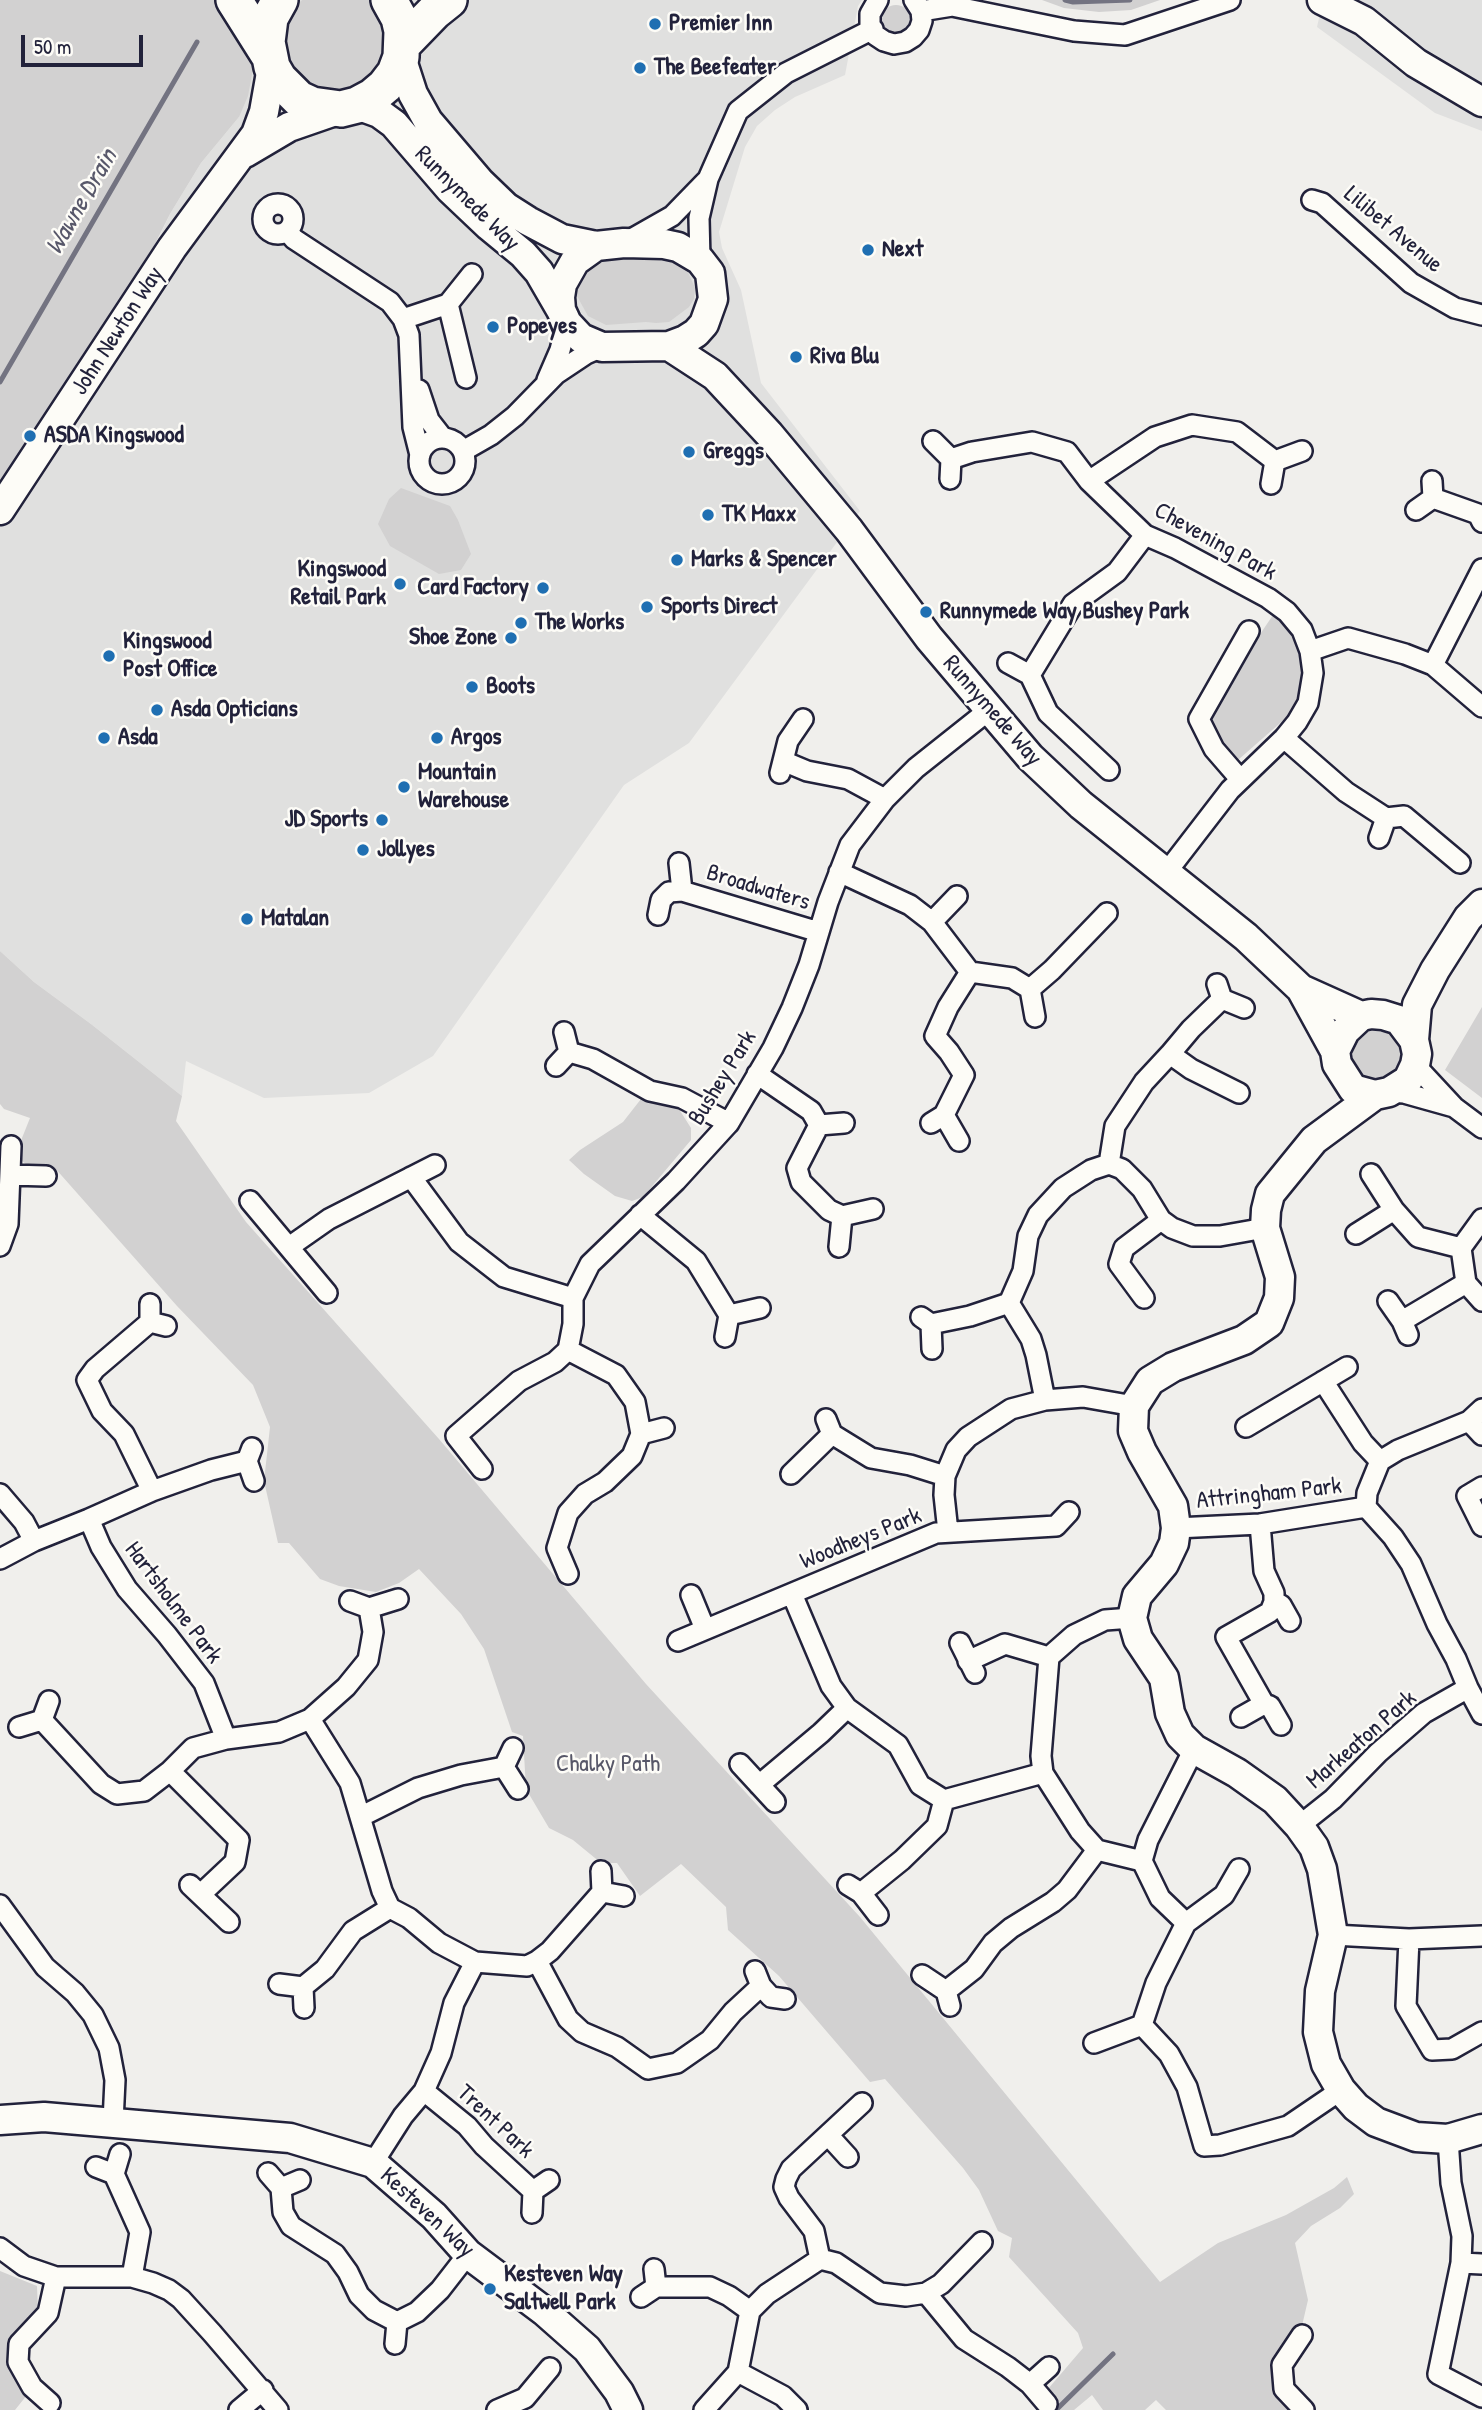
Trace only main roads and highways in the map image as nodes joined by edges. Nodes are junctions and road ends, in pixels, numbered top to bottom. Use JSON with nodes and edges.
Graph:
{"nodes":[{"id":1,"x":233,"y":0,"type":"edge"},
{"id":2,"x":280,"y":0,"type":"edge"},
{"id":3,"x":389,"y":0,"type":"edge"},
{"id":4,"x":449,"y":0,"type":"edge"},
{"id":5,"x":402,"y":51,"type":"junction"},
{"id":6,"x":270,"y":60,"type":"junction"}],
"edges":[{"from":1,"to":6,"type":"highway"},
{"from":2,"to":6,"type":"highway"},
{"from":3,"to":5,"type":"highway"},
{"from":4,"to":5,"type":"highway"},
{"from":5,"to":6,"type":"highway"}]}
